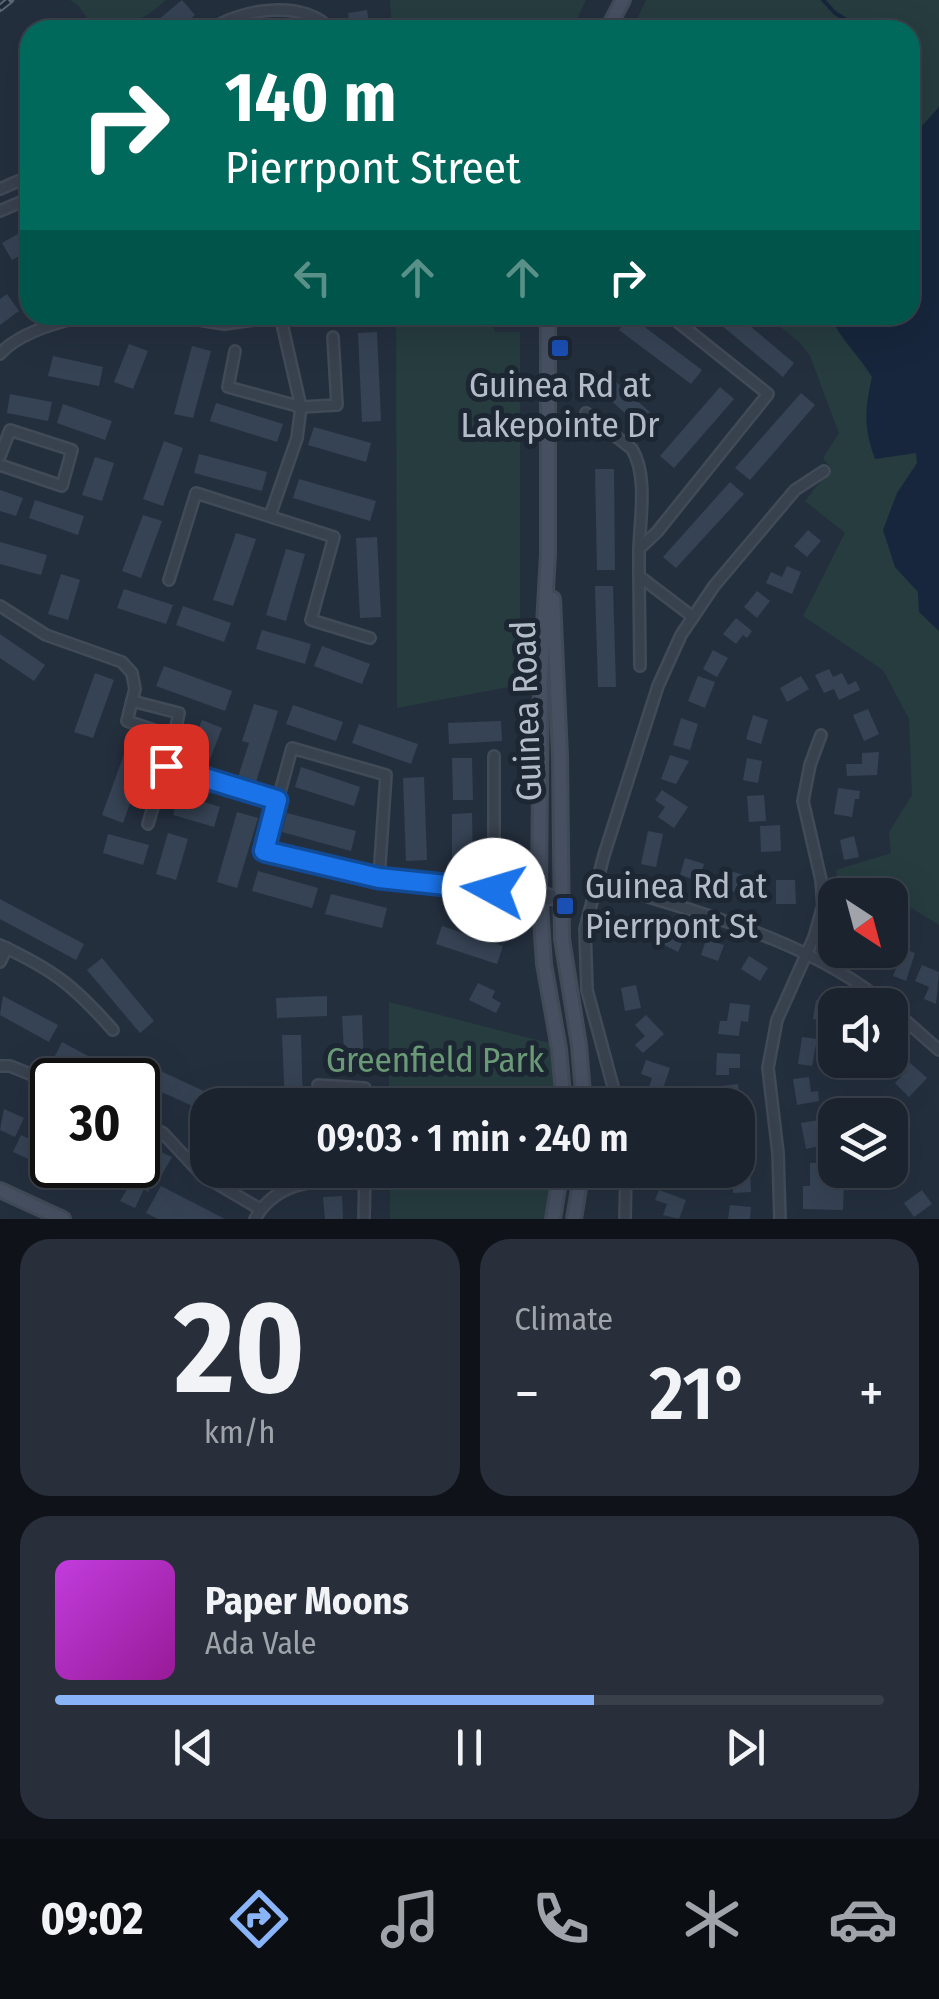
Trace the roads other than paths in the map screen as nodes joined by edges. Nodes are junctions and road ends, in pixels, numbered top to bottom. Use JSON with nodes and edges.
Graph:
{"nodes":[{"id":1,"x":231,"y":20,"type":"edge"},
{"id":2,"x":323,"y":20,"type":"edge"},
{"id":3,"x":59,"y":325,"type":"edge"},
{"id":4,"x":282,"y":325,"type":"edge"},
{"id":5,"x":548,"y":325,"type":"edge"},
{"id":6,"x":682,"y":325,"type":"edge"},
{"id":7,"x":333,"y":337,"type":"dead end"},
{"id":8,"x":235,"y":351,"type":"dead end"},
{"id":9,"x":0,"y":354,"type":"edge"},
{"id":10,"x":301,"y":407,"type":"junction"},
{"id":11,"x":586,"y":412,"type":"dead end"},
{"id":12,"x":0,"y":456,"type":"edge"},
{"id":13,"x":0,"y":465,"type":"edge"},
{"id":14,"x":824,"y":471,"type":"dead end"},
{"id":15,"x":270,"y":516,"type":"junction"},
{"id":16,"x":640,"y":549,"type":"junction"},
{"id":17,"x":548,"y":554,"type":"junction"},
{"id":18,"x":639,"y":576,"type":"junction"},
{"id":19,"x":170,"y":580,"type":"dead end"},
{"id":20,"x":0,"y":606,"type":"edge"},
{"id":21,"x":692,"y":617,"type":"junction"},
{"id":22,"x":370,"y":638,"type":"dead end"},
{"id":23,"x":640,"y":666,"type":"dead end"},
{"id":24,"x":132,"y":700,"type":"junction"},
{"id":25,"x":821,"y":735,"type":"dead end"},
{"id":26,"x":174,"y":737,"type":"junction"},
{"id":27,"x":494,"y":756,"type":"dead end"},
{"id":28,"x":166,"y":766,"type":"junction"},
{"id":29,"x":277,"y":800,"type":"junction"},
{"id":30,"x":148,"y":824,"type":"dead end"},
{"id":31,"x":379,"y":878,"type":"junction"},
{"id":32,"x":597,"y":881,"type":"junction"},
{"id":33,"x":494,"y":890,"type":"junction"},
{"id":34,"x":539,"y":897,"type":"junction"},
{"id":35,"x":560,"y":898,"type":"junction"},
{"id":36,"x":3,"y":946,"type":"edge"},
{"id":37,"x":806,"y":954,"type":"junction"},
{"id":38,"x":0,"y":962,"type":"edge"},
{"id":39,"x":863,"y":988,"type":"edge"},
{"id":40,"x":908,"y":1023,"type":"edge"},
{"id":41,"x":114,"y":1030,"type":"dead end"},
{"id":42,"x":939,"y":1050,"type":"edge"},
{"id":43,"x":0,"y":1066,"type":"edge"},
{"id":44,"x":30,"y":1074,"type":"edge"},
{"id":45,"x":318,"y":1085,"type":"dead end"},
{"id":46,"x":365,"y":1088,"type":"edge"},
{"id":47,"x":562,"y":1088,"type":"edge"},
{"id":48,"x":583,"y":1088,"type":"edge"},
{"id":49,"x":613,"y":1088,"type":"edge"},
{"id":50,"x":160,"y":1133,"type":"edge"},
{"id":51,"x":289,"y":1188,"type":"edge"},
{"id":52,"x":365,"y":1188,"type":"edge"},
{"id":53,"x":558,"y":1188,"type":"edge"},
{"id":54,"x":579,"y":1188,"type":"edge"},
{"id":55,"x":626,"y":1188,"type":"edge"},
{"id":56,"x":0,"y":1190,"type":"edge"},
{"id":57,"x":258,"y":1214,"type":"edge"},
{"id":58,"x":63,"y":1219,"type":"edge"},
{"id":59,"x":364,"y":1219,"type":"edge"},
{"id":60,"x":554,"y":1219,"type":"edge"},
{"id":61,"x":574,"y":1219,"type":"edge"},
{"id":62,"x":625,"y":1219,"type":"edge"},
{"id":63,"x":780,"y":1219,"type":"edge"}],
"edges":[{"from":1,"to":2,"type":"street"},
{"from":3,"to":9,"type":"street"},
{"from":4,"to":10,"type":"street"},
{"from":5,"to":17,"type":"main road","name":"Guinea Road"},
{"from":6,"to":16,"type":"street"},
{"from":7,"to":10,"type":"street"},
{"from":8,"to":10,"type":"street"},
{"from":10,"to":15,"type":"street"},
{"from":11,"to":16,"type":"street"},
{"from":12,"to":13,"type":"street"},
{"from":14,"to":21,"type":"street"},
{"from":15,"to":19,"type":"street"},
{"from":15,"to":22,"type":"street"},
{"from":16,"to":18,"type":"street"},
{"from":17,"to":34,"type":"main road","name":"Guinea Road"},
{"from":17,"to":35,"type":"main road","name":"Guinea Road"},
{"from":18,"to":21,"type":"street"},
{"from":18,"to":23,"type":"street"},
{"from":20,"to":24,"type":"street"},
{"from":21,"to":32,"type":"street"},
{"from":24,"to":26,"type":"street"},
{"from":24,"to":26,"type":"street"},
{"from":25,"to":37,"type":"street"},
{"from":26,"to":28,"type":"street"},
{"from":27,"to":33,"type":"street"},
{"from":28,"to":29,"type":"street"},
{"from":28,"to":30,"type":"street"},
{"from":29,"to":31,"type":"street"},
{"from":29,"to":31,"type":"street"},
{"from":31,"to":33,"type":"street"},
{"from":32,"to":37,"type":"street"},
{"from":32,"to":49,"type":"street"},
{"from":33,"to":34,"type":"street"},
{"from":34,"to":35,"type":"street"},
{"from":34,"to":47,"type":"main road","name":"Guinea Road"},
{"from":35,"to":48,"type":"main road","name":"Guinea Road"},
{"from":36,"to":38,"type":"street"},
{"from":36,"to":41,"type":"street"},
{"from":37,"to":39,"type":"street"},
{"from":37,"to":63,"type":"street"},
{"from":40,"to":42,"type":"street"},
{"from":43,"to":44,"type":"street"},
{"from":45,"to":46,"type":"street"},
{"from":50,"to":57,"type":"street"},
{"from":51,"to":57,"type":"street"},
{"from":52,"to":59,"type":"street"},
{"from":53,"to":60,"type":"main road"},
{"from":54,"to":61,"type":"main road"},
{"from":55,"to":62,"type":"street"},
{"from":56,"to":58,"type":"main road"}]}
